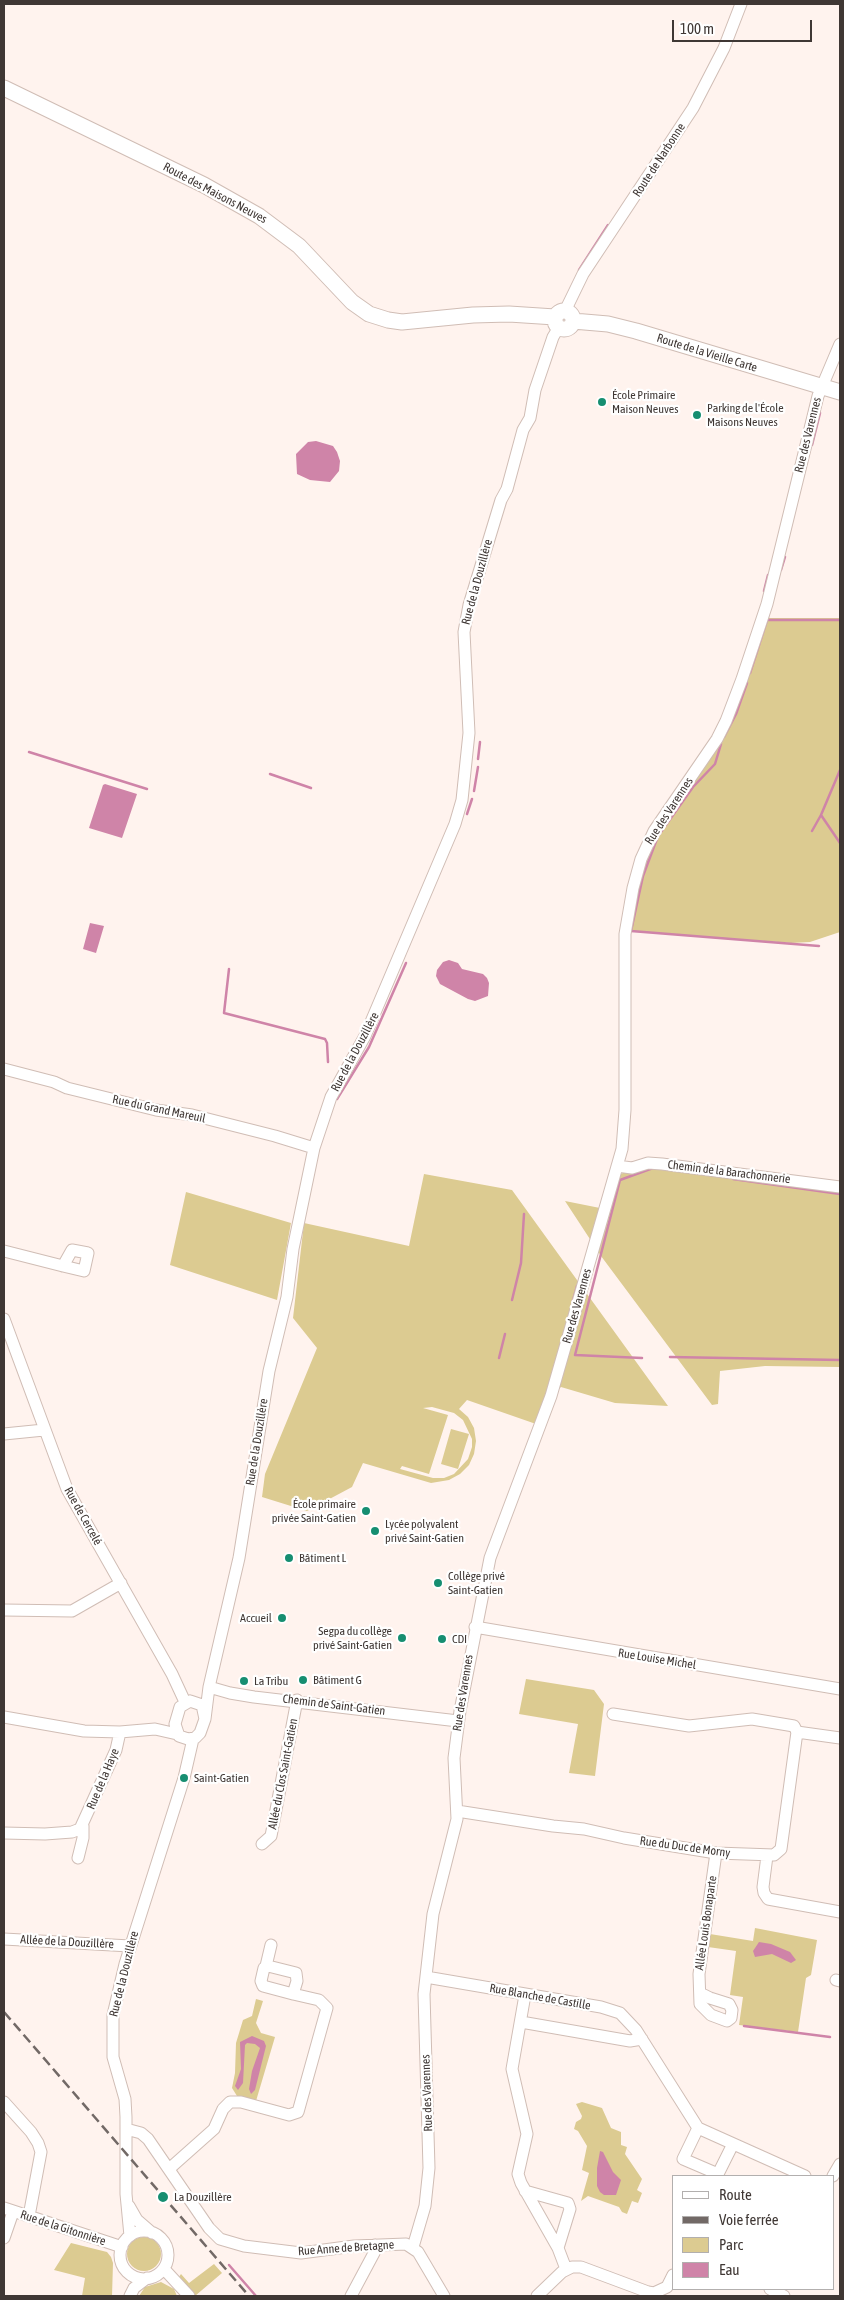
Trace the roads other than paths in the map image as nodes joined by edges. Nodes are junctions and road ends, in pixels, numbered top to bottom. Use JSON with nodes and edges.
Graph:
{"nodes":[{"id":1,"x":742,"y":4,"type":"edge"},
{"id":2,"x":4,"y":88,"type":"edge"},
{"id":3,"x":563,"y":319,"type":"junction"},
{"id":4,"x":840,"y":344,"type":"edge"},
{"id":5,"x":821,"y":386,"type":"junction"},
{"id":6,"x":840,"y":392,"type":"edge"},
{"id":7,"x":4,"y":1070,"type":"edge"},
{"id":8,"x":314,"y":1148,"type":"junction"},
{"id":9,"x":617,"y":1166,"type":"junction"},
{"id":10,"x":840,"y":1187,"type":"edge"},
{"id":11,"x":4,"y":1251,"type":"edge"},
{"id":12,"x":63,"y":1266,"type":"dead end"},
{"id":13,"x":4,"y":1319,"type":"edge"},
{"id":14,"x":44,"y":1430,"type":"junction"},
{"id":15,"x":4,"y":1434,"type":"edge"},
{"id":16,"x":121,"y":1582,"type":"junction"},
{"id":17,"x":4,"y":1610,"type":"edge"},
{"id":18,"x":475,"y":1627,"type":"junction"},
{"id":19,"x":209,"y":1687,"type":"junction"},
{"id":20,"x":840,"y":1689,"type":"edge"},
{"id":21,"x":296,"y":1700,"type":"junction"},
{"id":22,"x":185,"y":1702,"type":"junction"},
{"id":23,"x":200,"y":1703,"type":"junction"},
{"id":24,"x":613,"y":1714,"type":"dead end"},
{"id":25,"x":4,"y":1718,"type":"edge"},
{"id":26,"x":205,"y":1719,"type":"junction"},
{"id":27,"x":176,"y":1720,"type":"junction"},
{"id":28,"x":458,"y":1721,"type":"junction"},
{"id":29,"x":156,"y":1729,"type":"junction"},
{"id":30,"x":120,"y":1732,"type":"junction"},
{"id":31,"x":797,"y":1732,"type":"junction"},
{"id":32,"x":178,"y":1735,"type":"junction"},
{"id":33,"x":840,"y":1738,"type":"edge"},
{"id":34,"x":193,"y":1739,"type":"junction"},
{"id":35,"x":188,"y":1761,"type":"junction"},
{"id":36,"x":458,"y":1811,"type":"junction"},
{"id":37,"x":83,"y":1826,"type":"junction"},
{"id":38,"x":4,"y":1833,"type":"edge"},
{"id":39,"x":262,"y":1844,"type":"dead end"},
{"id":40,"x":716,"y":1853,"type":"junction"},
{"id":41,"x":767,"y":1856,"type":"junction"},
{"id":42,"x":78,"y":1858,"type":"dead end"},
{"id":43,"x":840,"y":1912,"type":"edge"},
{"id":44,"x":4,"y":1939,"type":"edge"},
{"id":45,"x":271,"y":1945,"type":"dead end"},
{"id":46,"x":130,"y":1946,"type":"junction"},
{"id":47,"x":266,"y":1966,"type":"junction"},
{"id":48,"x":426,"y":1977,"type":"junction"},
{"id":49,"x":700,"y":1993,"type":"dead end"},
{"id":50,"x":293,"y":1994,"type":"junction"},
{"id":51,"x":525,"y":1995,"type":"junction"},
{"id":52,"x":521,"y":2022,"type":"junction"},
{"id":53,"x":642,"y":2039,"type":"junction"},
{"id":54,"x":4,"y":2102,"type":"edge"},
{"id":55,"x":126,"y":2128,"type":"junction"},
{"id":56,"x":698,"y":2128,"type":"junction"},
{"id":57,"x":733,"y":2144,"type":"junction"},
{"id":58,"x":840,"y":2164,"type":"edge"},
{"id":59,"x":169,"y":2169,"type":"junction"},
{"id":60,"x":718,"y":2175,"type":"edge"},
{"id":61,"x":803,"y":2175,"type":"edge"},
{"id":62,"x":833,"y":2175,"type":"edge"},
{"id":63,"x":526,"y":2191,"type":"junction"},
{"id":64,"x":126,"y":2194,"type":"junction"},
{"id":65,"x":8,"y":2210,"type":"edge"},
{"id":66,"x":29,"y":2216,"type":"junction"},
{"id":67,"x":152,"y":2233,"type":"junction"},
{"id":68,"x":130,"y":2236,"type":"junction"},
{"id":69,"x":4,"y":2238,"type":"edge"},
{"id":70,"x":375,"y":2245,"type":"junction"},
{"id":71,"x":122,"y":2247,"type":"junction"},
{"id":72,"x":414,"y":2247,"type":"junction"},
{"id":73,"x":558,"y":2248,"type":"junction"},
{"id":74,"x":164,"y":2269,"type":"junction"},
{"id":75,"x":566,"y":2269,"type":"junction"},
{"id":76,"x":127,"y":2271,"type":"junction"},
{"id":77,"x":672,"y":2277,"type":"edge"},
{"id":78,"x":147,"y":2278,"type":"junction"},
{"id":79,"x":772,"y":2290,"type":"edge"},
{"id":80,"x":184,"y":2293,"type":"edge"},
{"id":81,"x":131,"y":2294,"type":"edge"},
{"id":82,"x":352,"y":2296,"type":"edge"},
{"id":83,"x":444,"y":2296,"type":"edge"},
{"id":84,"x":537,"y":2296,"type":"edge"},
{"id":85,"x":784,"y":2296,"type":"edge"}],
"edges":[{"from":1,"to":3,"type":"street","name":"Route de Narbonne"},
{"from":2,"to":3,"type":"street","name":"Route des Maisons Neuves"},
{"from":3,"to":5,"type":"street","name":"Route de la Vieille Carte"},
{"from":3,"to":8,"type":"street","name":"Rue de la Douzillère"},
{"from":4,"to":5,"type":"street","name":"Rue des Varennes"},
{"from":5,"to":6,"type":"street","name":"Route de la Vieille Carte"},
{"from":5,"to":9,"type":"street","name":"Rue des Varennes"},
{"from":7,"to":8,"type":"street","name":"Rue du Grand Mareuil"},
{"from":8,"to":19,"type":"street","name":"Rue de la Douzillère"},
{"from":9,"to":10,"type":"street","name":"Chemin de la Barachonnerie"},
{"from":9,"to":18,"type":"street","name":"Rue des Varennes"},
{"from":11,"to":12,"type":"street"},
{"from":13,"to":14,"type":"street","name":"Rue de Cercelé"},
{"from":14,"to":15,"type":"street"},
{"from":14,"to":16,"type":"street","name":"Rue de Cercelé"},
{"from":16,"to":17,"type":"street"},
{"from":16,"to":22,"type":"street","name":"Rue de Cercelé"},
{"from":18,"to":20,"type":"street","name":"Rue Louise Michel"},
{"from":18,"to":28,"type":"street","name":"Rue des Varennes"},
{"from":19,"to":21,"type":"street","name":"Chemin de Saint-Gatien"},
{"from":19,"to":23,"type":"street","name":"Rue de la Douzillère"},
{"from":19,"to":26,"type":"street","name":"Rue de la Douzillère"},
{"from":21,"to":28,"type":"street","name":"Chemin de Saint-Gatien"},
{"from":21,"to":39,"type":"street","name":"Allée du Clos Saint-Gatien"},
{"from":22,"to":23,"type":"street"},
{"from":22,"to":27,"type":"street"},
{"from":23,"to":26,"type":"street"},
{"from":24,"to":31,"type":"street"},
{"from":25,"to":30,"type":"street"},
{"from":26,"to":34,"type":"street"},
{"from":27,"to":29,"type":"street"},
{"from":27,"to":32,"type":"street"},
{"from":28,"to":36,"type":"street","name":"Rue des Varennes"},
{"from":29,"to":30,"type":"street"},
{"from":29,"to":32,"type":"street"},
{"from":30,"to":37,"type":"street","name":"Rue de la Haye"},
{"from":31,"to":33,"type":"street"},
{"from":31,"to":41,"type":"street"},
{"from":32,"to":34,"type":"street"},
{"from":32,"to":35,"type":"street"},
{"from":34,"to":35,"type":"street","name":"Rue de la Douzillère"},
{"from":35,"to":46,"type":"street","name":"Rue de la Douzillère"},
{"from":36,"to":40,"type":"street","name":"Rue du Duc de Morny"},
{"from":36,"to":48,"type":"street","name":"Rue des Varennes"},
{"from":37,"to":38,"type":"street","name":"Rue de la Haye"},
{"from":37,"to":42,"type":"street","name":"Rue de la Haye"},
{"from":40,"to":41,"type":"street","name":"Rue du Duc de Morny"},
{"from":40,"to":49,"type":"street","name":"Allée Louis Bonaparte"},
{"from":41,"to":43,"type":"street"},
{"from":44,"to":46,"type":"street","name":"Allée de la Douzillère"},
{"from":45,"to":47,"type":"street"},
{"from":46,"to":55,"type":"street","name":"Rue de la Douzillère"},
{"from":47,"to":50,"type":"street"},
{"from":47,"to":50,"type":"street"},
{"from":48,"to":51,"type":"street","name":"Rue Blanche de Castille"},
{"from":48,"to":72,"type":"street","name":"Rue des Varennes"},
{"from":50,"to":59,"type":"street"},
{"from":51,"to":52,"type":"street"},
{"from":51,"to":53,"type":"street","name":"Rue Blanche de Castille"},
{"from":52,"to":53,"type":"street"},
{"from":52,"to":63,"type":"street"},
{"from":53,"to":56,"type":"street","name":"Rue Blanche de Castille"},
{"from":54,"to":66,"type":"street"},
{"from":55,"to":59,"type":"street","name":"Rue Anne de Bretagne"},
{"from":55,"to":64,"type":"street","name":"Rue de la Douzillère"},
{"from":56,"to":57,"type":"street"},
{"from":56,"to":60,"type":"street"},
{"from":57,"to":60,"type":"street"},
{"from":57,"to":61,"type":"street"},
{"from":58,"to":62,"type":"street"},
{"from":59,"to":70,"type":"street","name":"Rue Anne de Bretagne"},
{"from":63,"to":73,"type":"street"},
{"from":63,"to":73,"type":"street"},
{"from":64,"to":67,"type":"street","name":"Rue de la Douzillère"},
{"from":64,"to":68,"type":"street","name":"Rue de la Douzillère"},
{"from":65,"to":66,"type":"street","name":"Rue de la Gitonnière"},
{"from":65,"to":69,"type":"street"},
{"from":66,"to":71,"type":"street","name":"Rue de la Gitonnière"},
{"from":67,"to":68,"type":"street"},
{"from":67,"to":74,"type":"street"},
{"from":68,"to":71,"type":"street"},
{"from":70,"to":72,"type":"street","name":"Rue Anne de Bretagne"},
{"from":70,"to":82,"type":"street"},
{"from":71,"to":76,"type":"street"},
{"from":72,"to":83,"type":"street"},
{"from":73,"to":75,"type":"street"},
{"from":74,"to":78,"type":"street"},
{"from":74,"to":80,"type":"street"},
{"from":75,"to":77,"type":"street"},
{"from":75,"to":84,"type":"street"},
{"from":76,"to":78,"type":"street"},
{"from":76,"to":81,"type":"street"},
{"from":78,"to":81,"type":"street"},
{"from":79,"to":85,"type":"street"}]}
